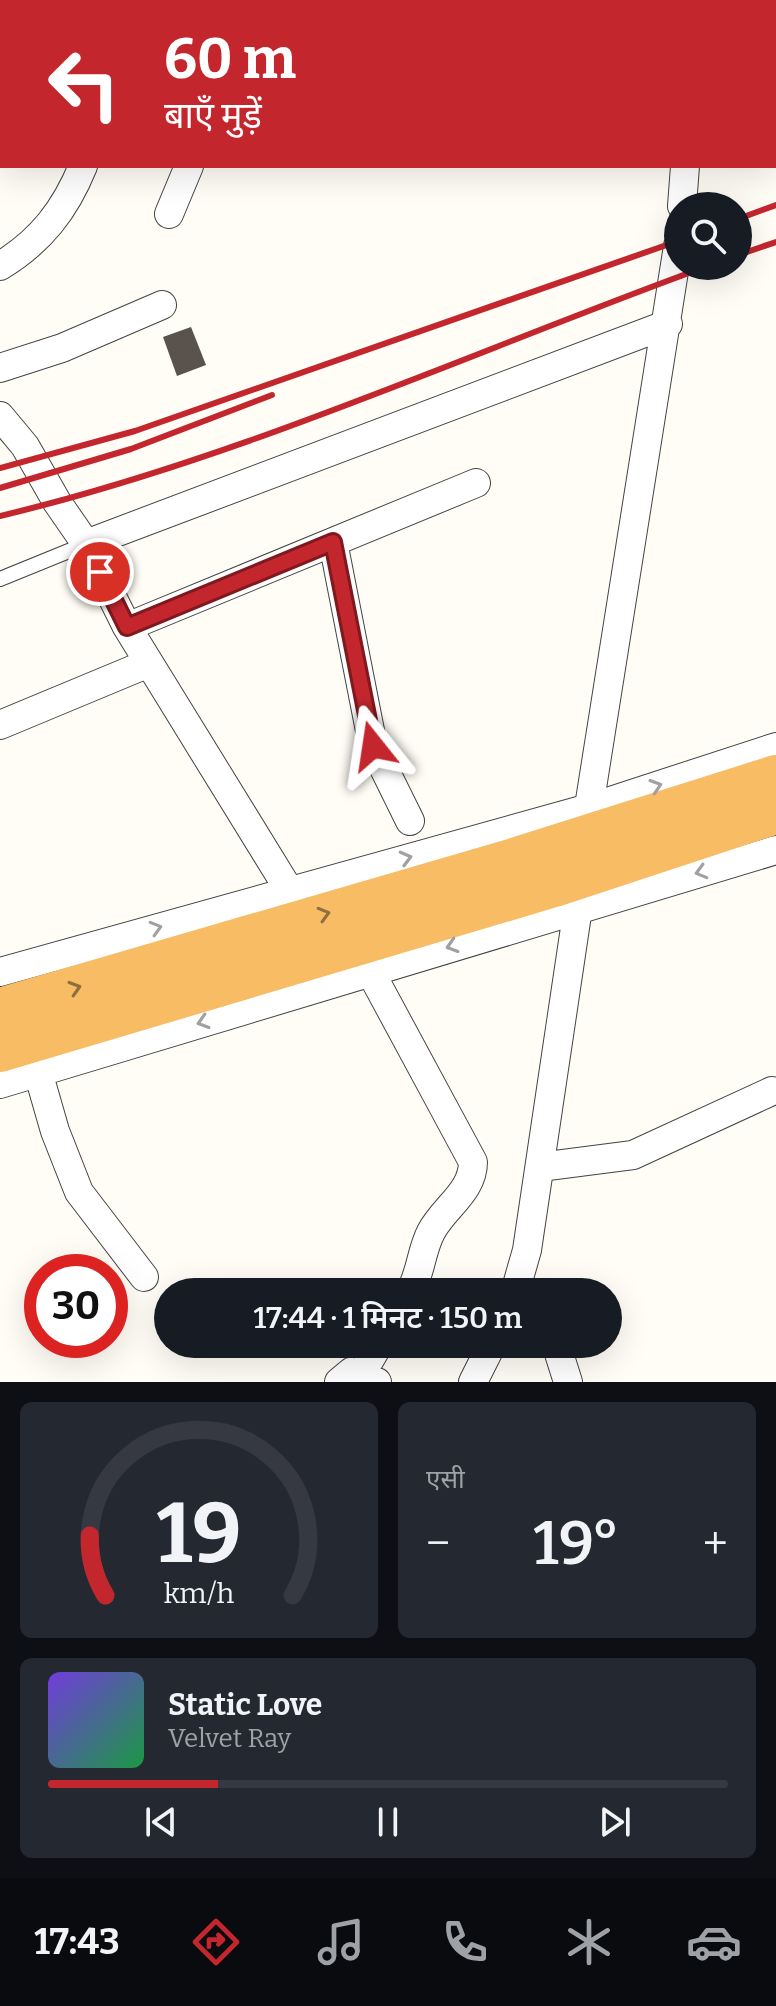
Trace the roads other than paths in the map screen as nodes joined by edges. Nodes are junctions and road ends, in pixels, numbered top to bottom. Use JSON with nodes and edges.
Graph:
{"nodes":[{"id":1,"x":82,"y":168,"type":"edge"},
{"id":2,"x":188,"y":168,"type":"edge"},
{"id":3,"x":685,"y":168,"type":"edge"},
{"id":4,"x":683,"y":192,"type":"edge"},
{"id":5,"x":169,"y":214,"type":"dead end"},
{"id":6,"x":0,"y":266,"type":"edge"},
{"id":7,"x":674,"y":280,"type":"edge"},
{"id":8,"x":162,"y":305,"type":"dead end"},
{"id":9,"x":668,"y":324,"type":"junction"},
{"id":10,"x":0,"y":368,"type":"edge"},
{"id":11,"x":0,"y":416,"type":"edge"},
{"id":12,"x":476,"y":483,"type":"dead end"},
{"id":13,"x":333,"y":542,"type":"junction"},
{"id":14,"x":86,"y":544,"type":"junction"},
{"id":15,"x":0,"y":579,"type":"edge"},
{"id":16,"x":127,"y":627,"type":"junction"},
{"id":17,"x":149,"y":663,"type":"junction"},
{"id":18,"x":0,"y":725,"type":"edge"},
{"id":19,"x":776,"y":747,"type":"edge"},
{"id":20,"x":776,"y":777,"type":"edge"},
{"id":21,"x":589,"y":811,"type":"junction"},
{"id":22,"x":776,"y":812,"type":"edge"},
{"id":23,"x":410,"y":821,"type":"dead end"},
{"id":24,"x":776,"y":850,"type":"edge"},
{"id":25,"x":289,"y":890,"type":"junction"},
{"id":26,"x":579,"y":904,"type":"junction"},
{"id":27,"x":370,"y":971,"type":"junction"},
{"id":28,"x":0,"y":972,"type":"edge"},
{"id":29,"x":0,"y":1010,"type":"edge"},
{"id":30,"x":0,"y":1050,"type":"edge"},
{"id":31,"x":38,"y":1072,"type":"junction"},
{"id":32,"x":0,"y":1084,"type":"edge"},
{"id":33,"x":772,"y":1091,"type":"dead end"},
{"id":34,"x":540,"y":1167,"type":"junction"},
{"id":35,"x":527,"y":1250,"type":"junction"},
{"id":36,"x":144,"y":1277,"type":"dead end"},
{"id":37,"x":418,"y":1278,"type":"edge"},
{"id":38,"x":519,"y":1278,"type":"edge"},
{"id":39,"x":536,"y":1278,"type":"edge"},
{"id":40,"x":371,"y":1358,"type":"edge"},
{"id":41,"x":485,"y":1358,"type":"edge"},
{"id":42,"x":560,"y":1358,"type":"edge"},
{"id":43,"x":359,"y":1379,"type":"edge"},
{"id":44,"x":473,"y":1382,"type":"edge"},
{"id":45,"x":568,"y":1382,"type":"edge"}],
"edges":[{"from":1,"to":6,"type":"street"},
{"from":2,"to":5,"type":"street"},
{"from":3,"to":4,"type":"street"},
{"from":7,"to":9,"type":"street"},
{"from":8,"to":10,"type":"street"},
{"from":9,"to":14,"type":"street"},
{"from":9,"to":21,"type":"street"},
{"from":11,"to":14,"type":"street"},
{"from":12,"to":13,"type":"street"},
{"from":13,"to":16,"type":"street"},
{"from":13,"to":23,"type":"street"},
{"from":14,"to":15,"type":"lane"},
{"from":14,"to":16,"type":"street"},
{"from":16,"to":17,"type":"street"},
{"from":17,"to":18,"type":"street"},
{"from":17,"to":25,"type":"street"},
{"from":21,"to":19,"type":"street","one_way":true},
{"from":29,"to":20,"type":"highway","one_way":true},
{"from":25,"to":21,"type":"street","one_way":true},
{"from":22,"to":30,"type":"highway"},
{"from":24,"to":26,"type":"street","one_way":true},
{"from":28,"to":25,"type":"street","one_way":true},
{"from":26,"to":27,"type":"street","one_way":true},
{"from":26,"to":34,"type":"street"},
{"from":27,"to":31,"type":"street","one_way":true},
{"from":27,"to":37,"type":"street"},
{"from":31,"to":32,"type":"street"},
{"from":31,"to":36,"type":"street"},
{"from":33,"to":34,"type":"street"},
{"from":34,"to":35,"type":"street"},
{"from":35,"to":38,"type":"street"},
{"from":35,"to":39,"type":"street"},
{"from":40,"to":43,"type":"street"},
{"from":41,"to":44,"type":"street"},
{"from":42,"to":45,"type":"street"}]}
